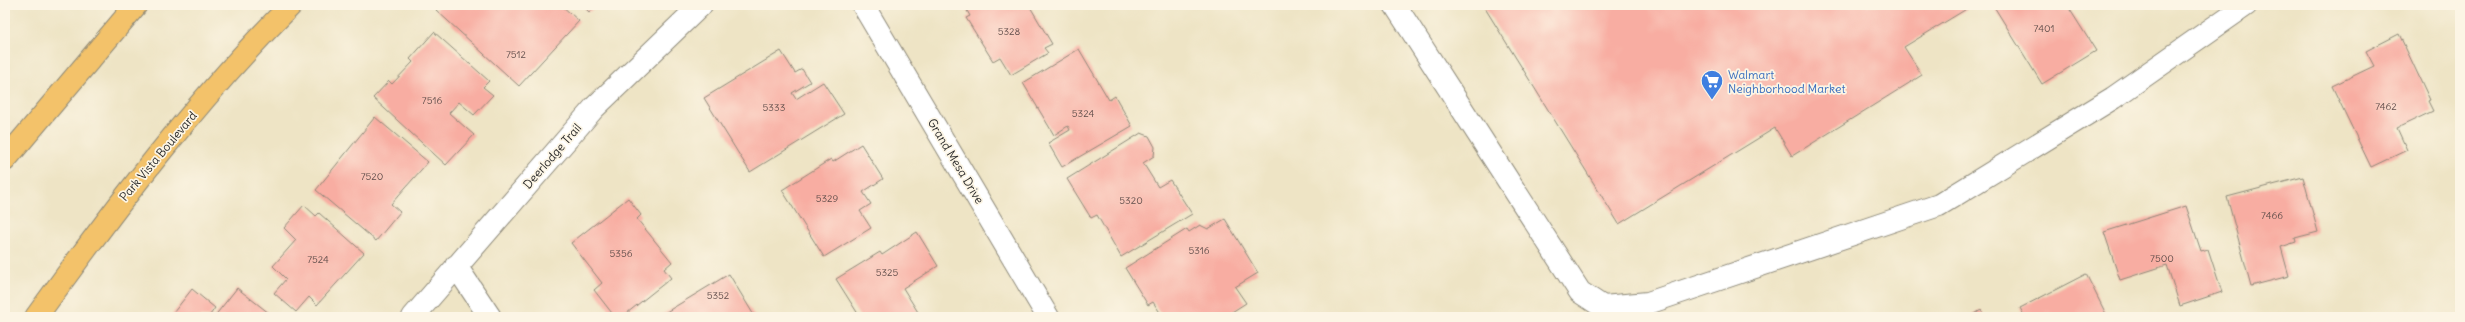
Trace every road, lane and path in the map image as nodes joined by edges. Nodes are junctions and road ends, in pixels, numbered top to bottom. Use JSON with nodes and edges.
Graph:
{"nodes":[{"id":1,"x":136,"y":5,"type":"edge"},
{"id":2,"x":291,"y":5,"type":"edge"},
{"id":3,"x":701,"y":5,"type":"edge"},
{"id":4,"x":863,"y":5,"type":"edge"},
{"id":5,"x":1395,"y":5,"type":"edge"},
{"id":6,"x":2246,"y":5,"type":"edge"},
{"id":7,"x":2218,"y":13,"type":"edge"},
{"id":8,"x":5,"y":160,"type":"edge"},
{"id":9,"x":456,"y":266,"type":"junction"},
{"id":10,"x":36,"y":317,"type":"edge"},
{"id":11,"x":413,"y":317,"type":"edge"},
{"id":12,"x":490,"y":317,"type":"edge"},
{"id":13,"x":1048,"y":317,"type":"edge"}],
"edges":[{"from":1,"to":8,"type":"main road"},
{"from":2,"to":10,"type":"main road","name":"Park Vista Boulevard"},
{"from":3,"to":9,"type":"street","name":"Deerlodge Trail"},
{"from":4,"to":13,"type":"street","name":"Grand Mesa Drive"},
{"from":5,"to":7,"type":"street"},
{"from":6,"to":7,"type":"street"},
{"from":9,"to":11,"type":"street","name":"Deerlodge Trail"},
{"from":9,"to":12,"type":"street"}]}
